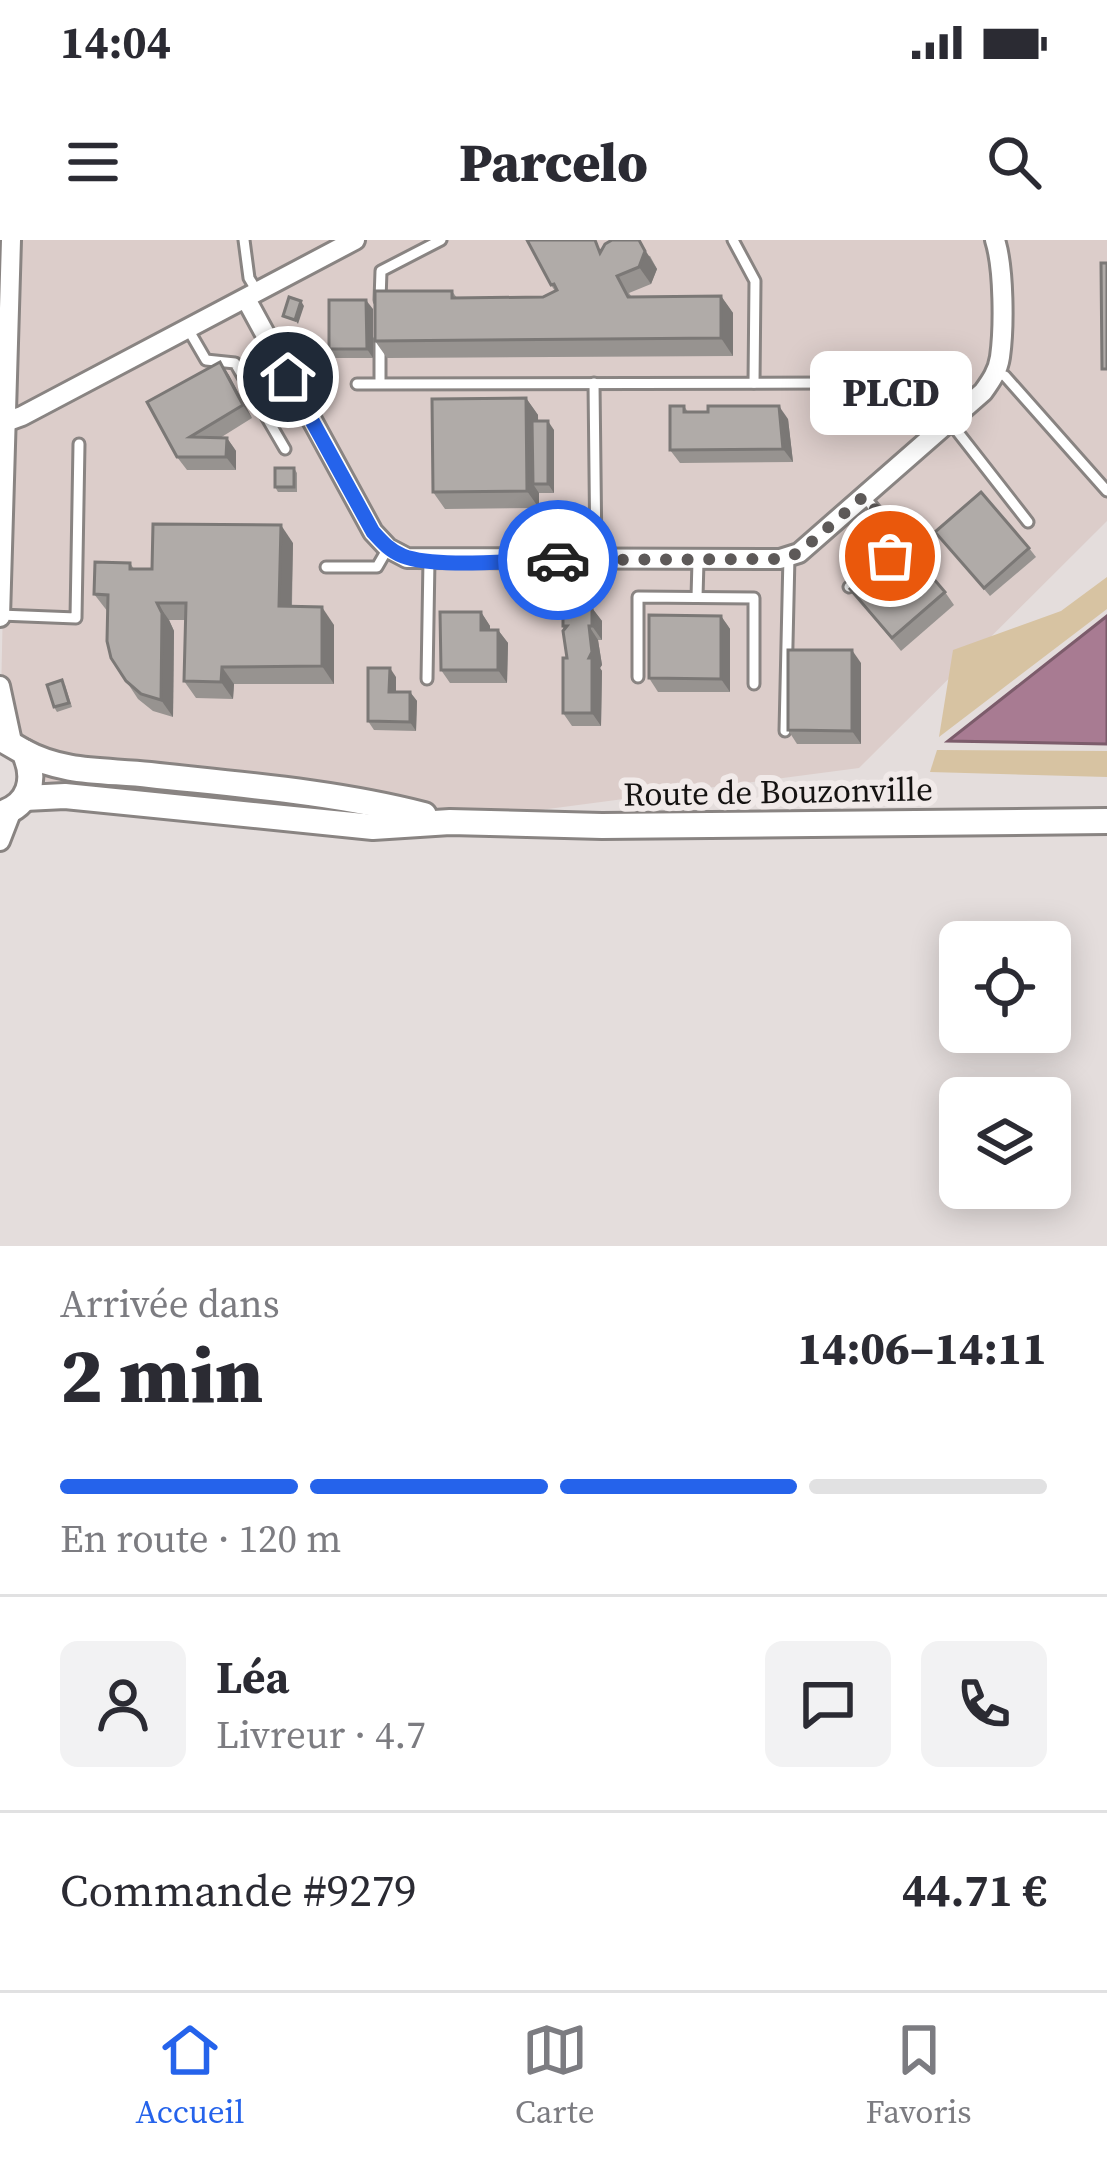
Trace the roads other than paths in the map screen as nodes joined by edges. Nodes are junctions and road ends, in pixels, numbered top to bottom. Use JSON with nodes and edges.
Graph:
{"nodes":[{"id":1,"x":11,"y":240,"type":"edge"},
{"id":2,"x":244,"y":240,"type":"edge"},
{"id":3,"x":355,"y":240,"type":"edge"},
{"id":4,"x":441,"y":240,"type":"edge"},
{"id":5,"x":733,"y":240,"type":"edge"},
{"id":6,"x":995,"y":240,"type":"edge"},
{"id":7,"x":252,"y":296,"type":"junction"},
{"id":8,"x":380,"y":309,"type":"edge"},
{"id":9,"x":380,"y":325,"type":"edge"},
{"id":10,"x":188,"y":329,"type":"junction"},
{"id":11,"x":996,"y":373,"type":"junction"},
{"id":12,"x":380,"y":383,"type":"junction"},
{"id":13,"x":593,"y":383,"type":"junction"},
{"id":14,"x":754,"y":383,"type":"junction"},
{"id":15,"x":833,"y":383,"type":"dead end"},
{"id":16,"x":357,"y":384,"type":"dead end"},
{"id":17,"x":950,"y":422,"type":"junction"},
{"id":18,"x":3,"y":424,"type":"edge"},
{"id":19,"x":79,"y":444,"type":"dead end"},
{"id":20,"x":285,"y":449,"type":"dead end"},
{"id":21,"x":1107,"y":491,"type":"edge"},
{"id":22,"x":864,"y":496,"type":"junction"},
{"id":23,"x":1028,"y":522,"type":"dead end"},
{"id":24,"x":388,"y":548,"type":"junction"},
{"id":25,"x":789,"y":556,"type":"junction"},
{"id":26,"x":429,"y":560,"type":"junction"},
{"id":27,"x":596,"y":560,"type":"junction"},
{"id":28,"x":698,"y":560,"type":"junction"},
{"id":29,"x":326,"y":567,"type":"dead end"},
{"id":30,"x":849,"y":587,"type":"edge"},
{"id":31,"x":698,"y":597,"type":"junction"},
{"id":32,"x":0,"y":616,"type":"edge"},
{"id":33,"x":638,"y":677,"type":"dead end"},
{"id":34,"x":427,"y":680,"type":"dead end"},
{"id":35,"x":754,"y":684,"type":"dead end"},
{"id":36,"x":0,"y":686,"type":"edge"},
{"id":37,"x":785,"y":731,"type":"edge"},
{"id":38,"x":12,"y":744,"type":"edge"},
{"id":39,"x":12,"y":807,"type":"edge"},
{"id":40,"x":1107,"y":821,"type":"edge"},
{"id":41,"x":450,"y":822,"type":"junction"},
{"id":42,"x":0,"y":841,"type":"edge"}],
"edges":[{"from":1,"to":18,"type":"street"},
{"from":2,"to":7,"type":"lane"},
{"from":3,"to":7,"type":"street"},
{"from":4,"to":8,"type":"lane"},
{"from":5,"to":14,"type":"lane"},
{"from":6,"to":11,"type":"street"},
{"from":7,"to":10,"type":"street"},
{"from":7,"to":24,"type":"street"},
{"from":9,"to":12,"type":"lane"},
{"from":10,"to":18,"type":"street"},
{"from":10,"to":20,"type":"lane"},
{"from":11,"to":17,"type":"street"},
{"from":11,"to":21,"type":"lane"},
{"from":12,"to":13,"type":"lane"},
{"from":12,"to":16,"type":"lane"},
{"from":13,"to":14,"type":"lane"},
{"from":13,"to":27,"type":"lane"},
{"from":14,"to":15,"type":"lane"},
{"from":17,"to":22,"type":"street"},
{"from":17,"to":23,"type":"lane"},
{"from":18,"to":32,"type":"street"},
{"from":19,"to":32,"type":"lane"},
{"from":22,"to":25,"type":"street"},
{"from":22,"to":30,"type":"lane"},
{"from":24,"to":26,"type":"street"},
{"from":24,"to":29,"type":"lane"},
{"from":25,"to":28,"type":"street"},
{"from":25,"to":37,"type":"lane"},
{"from":26,"to":27,"type":"street"},
{"from":26,"to":34,"type":"lane"},
{"from":27,"to":28,"type":"street"},
{"from":28,"to":31,"type":"lane"},
{"from":31,"to":33,"type":"lane"},
{"from":31,"to":35,"type":"lane"},
{"from":36,"to":38,"type":"street"},
{"from":38,"to":39,"type":"main road"},
{"from":38,"to":41,"type":"main road","name":"Route de Bouzonville"},
{"from":39,"to":41,"type":"main road","name":"Route de Bouzonville"},
{"from":39,"to":42,"type":"street"},
{"from":40,"to":41,"type":"main road","name":"Route de Bouzonville"}]}
